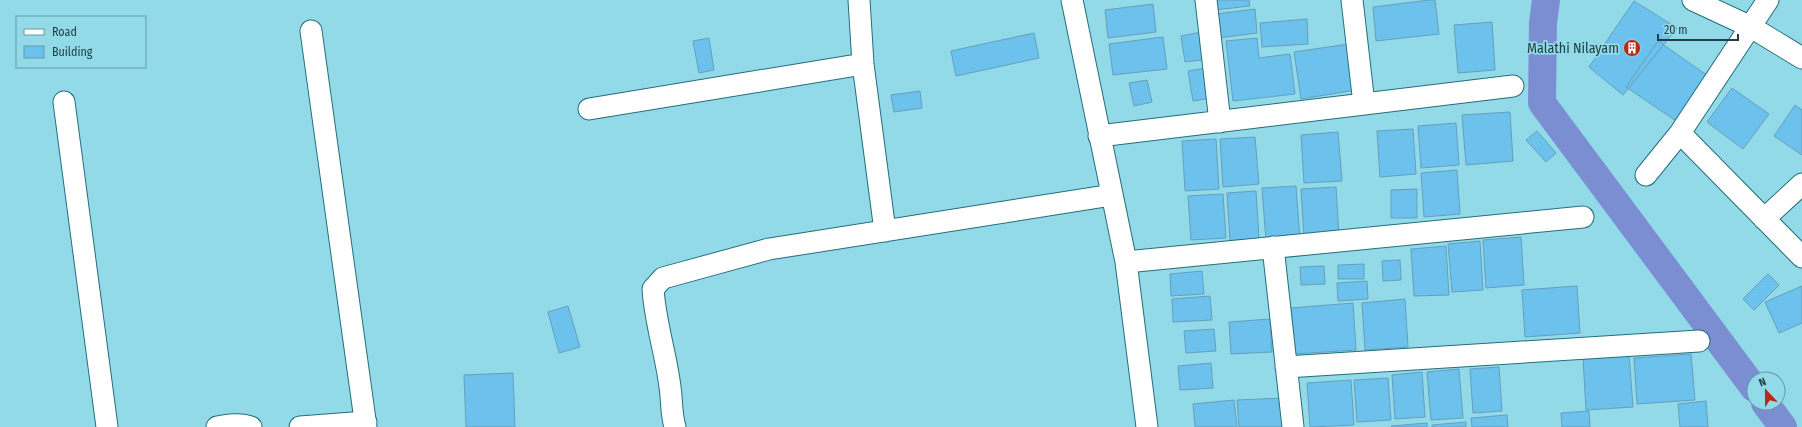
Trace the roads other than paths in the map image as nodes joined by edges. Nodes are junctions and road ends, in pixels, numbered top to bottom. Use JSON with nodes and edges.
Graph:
{"nodes":[{"id":1,"x":859,"y":0,"type":"edge"},
{"id":2,"x":1072,"y":0,"type":"edge"},
{"id":3,"x":1206,"y":0,"type":"edge"},
{"id":4,"x":1352,"y":0,"type":"edge"},
{"id":5,"x":1692,"y":0,"type":"edge"},
{"id":6,"x":1768,"y":0,"type":"edge"},
{"id":7,"x":1751,"y":27,"type":"junction"},
{"id":8,"x":311,"y":31,"type":"dead end"},
{"id":9,"x":1802,"y":58,"type":"edge"},
{"id":10,"x":863,"y":64,"type":"junction"},
{"id":11,"x":1513,"y":86,"type":"dead end"},
{"id":12,"x":64,"y":102,"type":"dead end"},
{"id":13,"x":1364,"y":104,"type":"junction"},
{"id":14,"x":589,"y":109,"type":"dead end"},
{"id":15,"x":1220,"y":122,"type":"junction"},
{"id":16,"x":1680,"y":133,"type":"junction"},
{"id":17,"x":1099,"y":136,"type":"junction"},
{"id":18,"x":1646,"y":175,"type":"dead end"},
{"id":19,"x":1802,"y":184,"type":"edge"},
{"id":20,"x":1112,"y":195,"type":"junction"},
{"id":21,"x":1583,"y":217,"type":"dead end"},
{"id":22,"x":1764,"y":219,"type":"junction"},
{"id":23,"x":885,"y":231,"type":"junction"},
{"id":24,"x":1273,"y":247,"type":"junction"},
{"id":25,"x":1802,"y":257,"type":"edge"},
{"id":26,"x":1126,"y":262,"type":"junction"},
{"id":27,"x":1699,"y":341,"type":"dead end"},
{"id":28,"x":1286,"y":367,"type":"junction"},
{"id":29,"x":366,"y":425,"type":"edge"},
{"id":30,"x":107,"y":427,"type":"edge"},
{"id":31,"x":217,"y":427,"type":"edge"},
{"id":32,"x":251,"y":427,"type":"edge"},
{"id":33,"x":300,"y":427,"type":"edge"},
{"id":34,"x":675,"y":427,"type":"edge"},
{"id":35,"x":1147,"y":427,"type":"edge"},
{"id":36,"x":1293,"y":427,"type":"edge"}],
"edges":[{"from":1,"to":10,"type":"street"},
{"from":2,"to":17,"type":"street"},
{"from":3,"to":15,"type":"street"},
{"from":4,"to":13,"type":"street"},
{"from":5,"to":7,"type":"street"},
{"from":6,"to":7,"type":"street"},
{"from":7,"to":9,"type":"street"},
{"from":7,"to":16,"type":"street"},
{"from":8,"to":29,"type":"street"},
{"from":10,"to":14,"type":"street"},
{"from":10,"to":23,"type":"street"},
{"from":11,"to":13,"type":"street"},
{"from":12,"to":30,"type":"street"},
{"from":13,"to":15,"type":"street"},
{"from":15,"to":17,"type":"street"},
{"from":16,"to":18,"type":"street"},
{"from":16,"to":22,"type":"street"},
{"from":17,"to":20,"type":"street"},
{"from":19,"to":22,"type":"street"},
{"from":20,"to":23,"type":"street"},
{"from":20,"to":26,"type":"street"},
{"from":21,"to":24,"type":"street"},
{"from":22,"to":25,"type":"street"},
{"from":23,"to":34,"type":"street"},
{"from":24,"to":26,"type":"street"},
{"from":24,"to":28,"type":"street"},
{"from":26,"to":35,"type":"street"},
{"from":27,"to":28,"type":"street"},
{"from":28,"to":36,"type":"street"},
{"from":29,"to":33,"type":"street"},
{"from":31,"to":32,"type":"street"}]}
